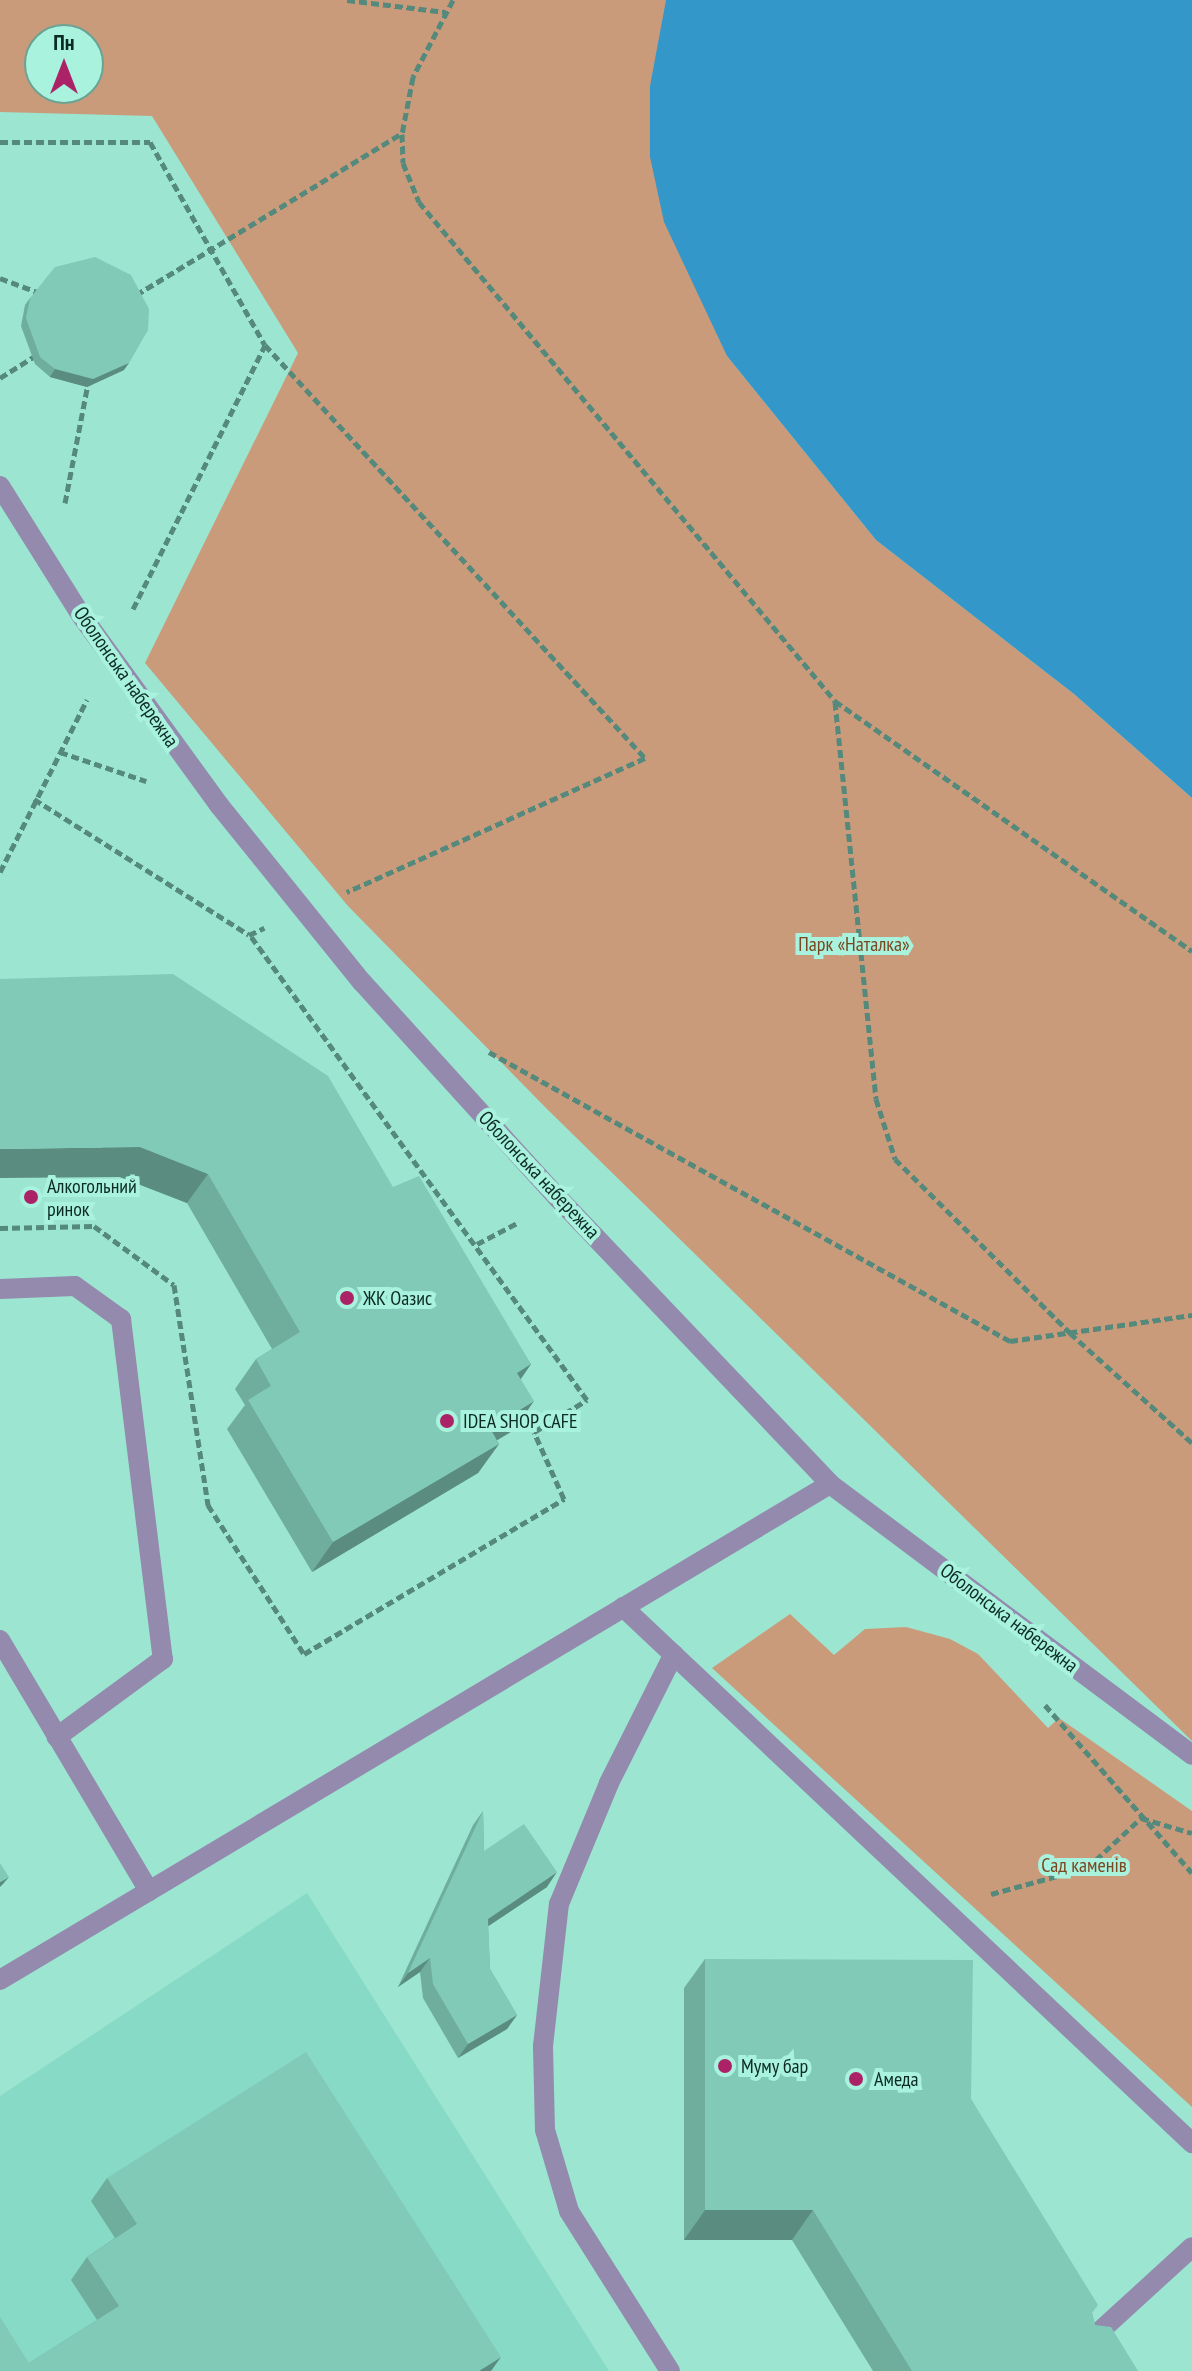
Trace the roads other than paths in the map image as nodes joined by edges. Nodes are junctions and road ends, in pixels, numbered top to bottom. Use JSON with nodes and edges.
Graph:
{"nodes":[{"id":1,"x":0,"y":486,"type":"edge"},
{"id":2,"x":0,"y":1289,"type":"edge"},
{"id":3,"x":830,"y":1484,"type":"junction"},
{"id":4,"x":623,"y":1607,"type":"junction"},
{"id":5,"x":0,"y":1640,"type":"edge"},
{"id":6,"x":674,"y":1654,"type":"junction"},
{"id":7,"x":57,"y":1737,"type":"junction"},
{"id":8,"x":1192,"y":1755,"type":"edge"},
{"id":9,"x":149,"y":1891,"type":"junction"},
{"id":10,"x":0,"y":1980,"type":"edge"},
{"id":11,"x":1192,"y":2143,"type":"edge"},
{"id":12,"x":1192,"y":2247,"type":"edge"},
{"id":13,"x":1084,"y":2346,"type":"edge"},
{"id":14,"x":670,"y":2371,"type":"edge"}],
"edges":[{"from":1,"to":3,"type":"street","name":"Оболонська набережна"},
{"from":2,"to":7,"type":"street"},
{"from":3,"to":4,"type":"street"},
{"from":3,"to":8,"type":"street","name":"Оболонська набережна"},
{"from":4,"to":6,"type":"street"},
{"from":4,"to":9,"type":"street"},
{"from":5,"to":7,"type":"street"},
{"from":6,"to":11,"type":"street"},
{"from":6,"to":14,"type":"street"},
{"from":7,"to":9,"type":"street"},
{"from":9,"to":10,"type":"street"},
{"from":12,"to":13,"type":"street"}]}
